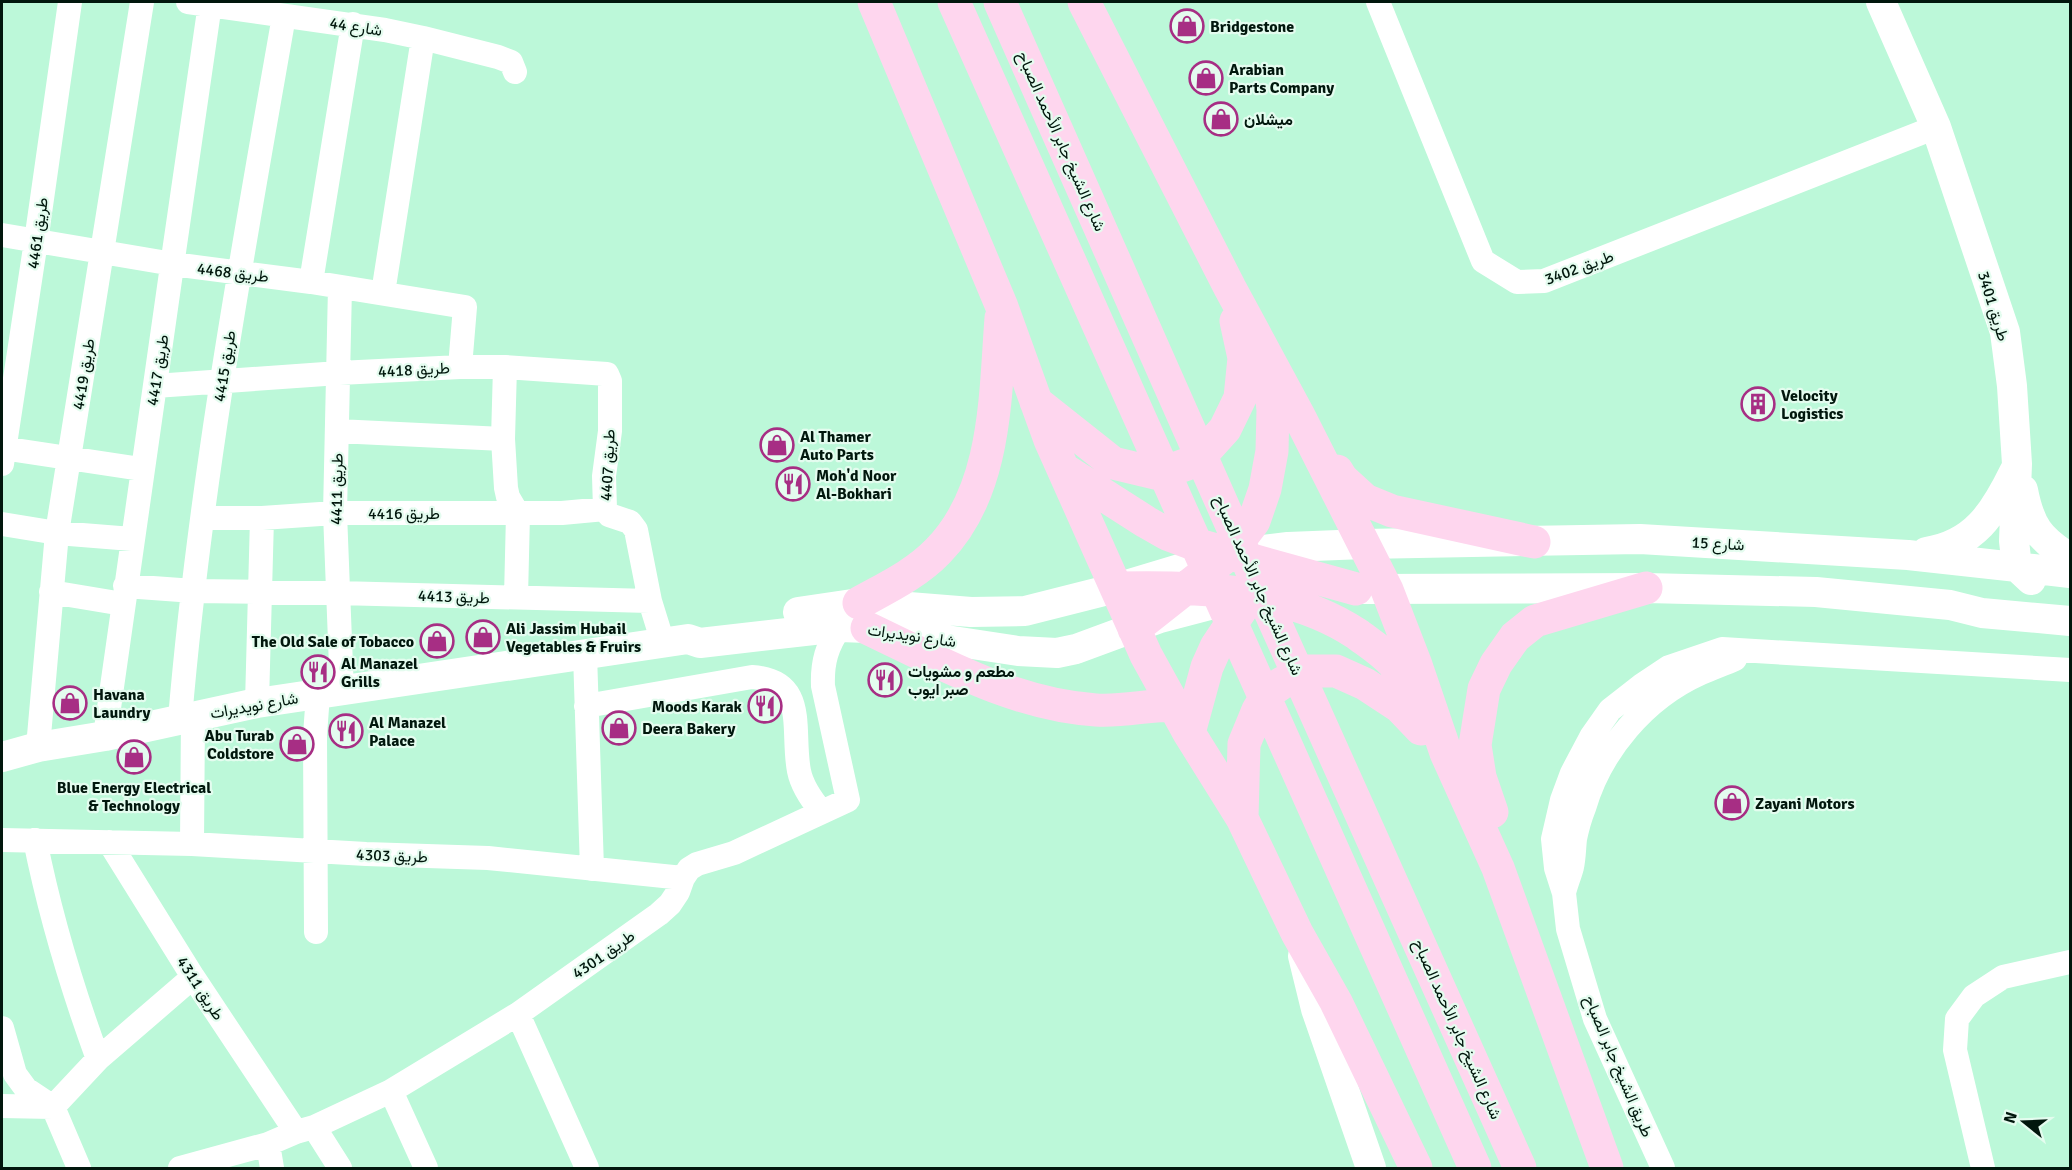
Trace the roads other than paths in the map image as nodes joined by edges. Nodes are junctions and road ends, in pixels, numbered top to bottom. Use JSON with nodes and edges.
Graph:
{"nodes":[{"id":1,"x":70,"y":2,"type":"edge"},
{"id":2,"x":142,"y":2,"type":"edge"},
{"id":3,"x":874,"y":2,"type":"edge"},
{"id":4,"x":954,"y":2,"type":"edge"},
{"id":5,"x":1000,"y":2,"type":"edge"},
{"id":6,"x":1084,"y":2,"type":"edge"},
{"id":7,"x":1378,"y":2,"type":"edge"},
{"id":8,"x":1881,"y":2,"type":"edge"},
{"id":9,"x":199,"y":3,"type":"edge"},
{"id":10,"x":284,"y":16,"type":"junction"},
{"id":11,"x":353,"y":24,"type":"junction"},
{"id":12,"x":423,"y":38,"type":"junction"},
{"id":13,"x":515,"y":72,"type":"dead end"},
{"id":14,"x":1936,"y":127,"type":"junction"},
{"id":15,"x":2,"y":236,"type":"edge"},
{"id":16,"x":36,"y":241,"type":"junction"},
{"id":17,"x":102,"y":252,"type":"junction"},
{"id":18,"x":173,"y":264,"type":"junction"},
{"id":19,"x":239,"y":273,"type":"junction"},
{"id":20,"x":311,"y":282,"type":"junction"},
{"id":21,"x":340,"y":287,"type":"junction"},
{"id":22,"x":1230,"y":288,"type":"junction"},
{"id":23,"x":383,"y":293,"type":"junction"},
{"id":24,"x":1002,"y":308,"type":"junction"},
{"id":25,"x":1268,"y":361,"type":"junction"},
{"id":26,"x":460,"y":367,"type":"junction"},
{"id":27,"x":505,"y":367,"type":"junction"},
{"id":28,"x":339,"y":373,"type":"junction"},
{"id":29,"x":607,"y":374,"type":"joint"},
{"id":30,"x":221,"y":380,"type":"junction"},
{"id":31,"x":155,"y":386,"type":"junction"},
{"id":32,"x":1036,"y":402,"type":"junction"},
{"id":33,"x":1298,"y":414,"type":"junction"},
{"id":34,"x":338,"y":431,"type":"junction"},
{"id":35,"x":504,"y":439,"type":"junction"},
{"id":36,"x":2,"y":453,"type":"edge"},
{"id":37,"x":70,"y":458,"type":"junction"},
{"id":38,"x":2017,"y":464,"type":"junction"},
{"id":39,"x":141,"y":469,"type":"junction"},
{"id":40,"x":1063,"y":469,"type":"junction"},
{"id":41,"x":605,"y":509,"type":"junction"},
{"id":42,"x":335,"y":513,"type":"junction"},
{"id":43,"x":518,"y":514,"type":"junction"},
{"id":44,"x":203,"y":518,"type":"junction"},
{"id":45,"x":262,"y":518,"type":"junction"},
{"id":46,"x":2,"y":524,"type":"edge"},
{"id":47,"x":57,"y":533,"type":"junction"},
{"id":48,"x":132,"y":539,"type":"junction"},
{"id":49,"x":1533,"y":542,"type":"junction"},
{"id":50,"x":1364,"y":544,"type":"junction"},
{"id":51,"x":1229,"y":554,"type":"junction"},
{"id":52,"x":1908,"y":555,"type":"junction"},
{"id":53,"x":1281,"y":556,"type":"junction"},
{"id":54,"x":2070,"y":558,"type":"edge"},
{"id":55,"x":2017,"y":567,"type":"junction"},
{"id":56,"x":2070,"y":573,"type":"edge"},
{"id":57,"x":1184,"y":587,"type":"junction"},
{"id":58,"x":1116,"y":588,"type":"junction"},
{"id":59,"x":1646,"y":588,"type":"junction"},
{"id":60,"x":1372,"y":589,"type":"junction"},
{"id":61,"x":194,"y":591,"type":"junction"},
{"id":62,"x":51,"y":592,"type":"junction"},
{"id":63,"x":259,"y":593,"type":"junction"},
{"id":64,"x":338,"y":593,"type":"junction"},
{"id":65,"x":1252,"y":594,"type":"junction"},
{"id":66,"x":124,"y":595,"type":"junction"},
{"id":67,"x":516,"y":597,"type":"junction"},
{"id":68,"x":650,"y":602,"type":"junction"},
{"id":69,"x":2069,"y":614,"type":"edge"},
{"id":70,"x":855,"y":619,"type":"junction"},
{"id":71,"x":1134,"y":628,"type":"junction"},
{"id":72,"x":675,"y":641,"type":"junction"},
{"id":73,"x":585,"y":654,"type":"junction"},
{"id":74,"x":2070,"y":670,"type":"edge"},
{"id":75,"x":330,"y":693,"type":"junction"},
{"id":76,"x":257,"y":704,"type":"junction"},
{"id":77,"x":586,"y":706,"type":"junction"},
{"id":78,"x":187,"y":717,"type":"junction"},
{"id":79,"x":1182,"y":719,"type":"junction"},
{"id":80,"x":105,"y":736,"type":"junction"},
{"id":81,"x":38,"y":747,"type":"junction"},
{"id":82,"x":1446,"y":753,"type":"junction"},
{"id":83,"x":2,"y":757,"type":"edge"},
{"id":84,"x":821,"y":811,"type":"junction"},
{"id":85,"x":1242,"y":818,"type":"junction"},
{"id":86,"x":2,"y":840,"type":"edge"},
{"id":87,"x":35,"y":840,"type":"junction"},
{"id":88,"x":110,"y":842,"type":"junction"},
{"id":89,"x":192,"y":844,"type":"junction"},
{"id":90,"x":315,"y":851,"type":"junction"},
{"id":91,"x":592,"y":869,"type":"junction"},
{"id":92,"x":683,"y":878,"type":"junction"},
{"id":93,"x":316,"y":932,"type":"dead end"},
{"id":94,"x":1298,"y":933,"type":"junction"},
{"id":95,"x":2070,"y":962,"type":"edge"},
{"id":96,"x":193,"y":977,"type":"junction"},
{"id":97,"x":518,"y":1014,"type":"junction"},
{"id":98,"x":4,"y":1042,"type":"edge"},
{"id":99,"x":1562,"y":1043,"type":"junction"},
{"id":100,"x":98,"y":1059,"type":"junction"},
{"id":101,"x":391,"y":1091,"type":"junction"},
{"id":102,"x":2,"y":1106,"type":"edge"},
{"id":103,"x":53,"y":1107,"type":"junction"},
{"id":104,"x":305,"y":1130,"type":"junction"},
{"id":105,"x":268,"y":1144,"type":"junction"},
{"id":106,"x":79,"y":1168,"type":"edge"},
{"id":107,"x":180,"y":1168,"type":"edge"},
{"id":108,"x":272,"y":1168,"type":"edge"},
{"id":109,"x":340,"y":1168,"type":"edge"},
{"id":110,"x":426,"y":1168,"type":"edge"},
{"id":111,"x":587,"y":1168,"type":"edge"},
{"id":112,"x":1371,"y":1168,"type":"edge"},
{"id":113,"x":1416,"y":1168,"type":"edge"},
{"id":114,"x":1475,"y":1168,"type":"edge"},
{"id":115,"x":1520,"y":1168,"type":"edge"},
{"id":116,"x":1607,"y":1168,"type":"edge"},
{"id":117,"x":1663,"y":1168,"type":"edge"},
{"id":118,"x":1983,"y":1168,"type":"edge"}],
"edges":[{"from":1,"to":16,"type":"street","name":"طريق 4461"},
{"from":2,"to":17,"type":"street","name":"طريق 4419"},
{"from":3,"to":24,"type":"main road"},
{"from":4,"to":114,"type":"main road"},
{"from":5,"to":115,"type":"main road","name":"شارع الشيخ جابر الأحمد الصباح"},
{"from":6,"to":22,"type":"main road"},
{"from":7,"to":14,"type":"street","name":"طريق 3402"},
{"from":8,"to":14,"type":"street","name":"طريق 3401"},
{"from":9,"to":10,"type":"street","name":"شارع 44"},
{"from":9,"to":18,"type":"street","name":"طريق 4417"},
{"from":10,"to":11,"type":"street","name":"شارع 44"},
{"from":10,"to":19,"type":"street","name":"طريق 4415"},
{"from":11,"to":12,"type":"street","name":"شارع 44"},
{"from":11,"to":20,"type":"street"},
{"from":12,"to":13,"type":"street","name":"شارع 44"},
{"from":12,"to":23,"type":"street"},
{"from":14,"to":38,"type":"street","name":"طريق 3401"},
{"from":15,"to":16,"type":"street","name":"طريق 4468"},
{"from":16,"to":17,"type":"street","name":"طريق 4468"},
{"from":16,"to":36,"type":"street","name":"طريق 4461"},
{"from":17,"to":18,"type":"street","name":"طريق 4468"},
{"from":17,"to":37,"type":"street","name":"طريق 4419"},
{"from":18,"to":19,"type":"street","name":"طريق 4468"},
{"from":18,"to":31,"type":"street","name":"طريق 4417"},
{"from":19,"to":20,"type":"street","name":"طريق 4468"},
{"from":19,"to":30,"type":"street","name":"طريق 4415"},
{"from":20,"to":21,"type":"street","name":"طريق 4468"},
{"from":21,"to":23,"type":"street","name":"طريق 4468"},
{"from":21,"to":28,"type":"street","name":"طريق 4411"},
{"from":22,"to":25,"type":"main road"},
{"from":22,"to":32,"type":"main road"},
{"from":23,"to":26,"type":"street","name":"طريق 4468"},
{"from":24,"to":32,"type":"main road"},
{"from":24,"to":70,"type":"main road"},
{"from":25,"to":33,"type":"main road"},
{"from":25,"to":51,"type":"main road"},
{"from":26,"to":27,"type":"street","name":"طريق 4418"},
{"from":26,"to":28,"type":"street","name":"طريق 4418"},
{"from":27,"to":29,"type":"street","name":"طريق 4418"},
{"from":27,"to":35,"type":"street"},
{"from":28,"to":30,"type":"street","name":"طريق 4418"},
{"from":28,"to":34,"type":"street","name":"طريق 4411"},
{"from":29,"to":41,"type":"street","name":"طريق 4407"},
{"from":30,"to":31,"type":"street","name":"طريق 4418"},
{"from":30,"to":44,"type":"street","name":"طريق 4415"},
{"from":31,"to":39,"type":"street","name":"طريق 4417"},
{"from":32,"to":40,"type":"main road"},
{"from":33,"to":49,"type":"main road"},
{"from":33,"to":50,"type":"main road"},
{"from":34,"to":35,"type":"street"},
{"from":34,"to":42,"type":"street","name":"طريق 4411"},
{"from":35,"to":43,"type":"street"},
{"from":36,"to":37,"type":"street"},
{"from":37,"to":39,"type":"street"},
{"from":37,"to":47,"type":"street","name":"طريق 4419"},
{"from":38,"to":52,"type":"street"},
{"from":38,"to":54,"type":"street"},
{"from":38,"to":55,"type":"street","name":"طريق 3401"},
{"from":39,"to":48,"type":"street","name":"طريق 4417"},
{"from":40,"to":51,"type":"main road"},
{"from":40,"to":58,"type":"main road"},
{"from":41,"to":43,"type":"street","name":"طريق 4416"},
{"from":41,"to":68,"type":"street","name":"طريق 4407"},
{"from":42,"to":43,"type":"street","name":"طريق 4416"},
{"from":42,"to":45,"type":"street","name":"طريق 4416"},
{"from":42,"to":64,"type":"street","name":"طريق 4411"},
{"from":43,"to":67,"type":"street"},
{"from":44,"to":45,"type":"street","name":"طريق 4416"},
{"from":44,"to":61,"type":"street","name":"طريق 4415"},
{"from":45,"to":63,"type":"street"},
{"from":46,"to":47,"type":"street"},
{"from":47,"to":48,"type":"street"},
{"from":47,"to":62,"type":"street","name":"طريق 4419"},
{"from":48,"to":66,"type":"street","name":"طريق 4417"},
{"from":49,"to":50,"type":"street","name":"شارع 15"},
{"from":49,"to":52,"type":"street","name":"شارع 15"},
{"from":50,"to":53,"type":"street","name":"شارع 15"},
{"from":50,"to":60,"type":"main road"},
{"from":51,"to":53,"type":"main road"},
{"from":51,"to":57,"type":"main road"},
{"from":51,"to":58,"type":"street","name":"شارع نويديرات"},
{"from":52,"to":55,"type":"street","name":"شارع 15"},
{"from":53,"to":60,"type":"main road"},
{"from":53,"to":65,"type":"main road"},
{"from":55,"to":56,"type":"street","name":"شارع 15"},
{"from":55,"to":69,"type":"street"},
{"from":57,"to":58,"type":"main road"},
{"from":57,"to":65,"type":"main road"},
{"from":57,"to":71,"type":"main road"},
{"from":58,"to":70,"type":"street","name":"شارع نويديرات"},
{"from":58,"to":71,"type":"main road"},
{"from":59,"to":60,"type":"street","name":"شارع نويديرات"},
{"from":59,"to":69,"type":"street"},
{"from":59,"to":99,"type":"main road"},
{"from":60,"to":65,"type":"street","name":"شارع نويديرات"},
{"from":60,"to":82,"type":"main road"},
{"from":61,"to":63,"type":"street","name":"طريق 4413"},
{"from":61,"to":66,"type":"street","name":"طريق 4413"},
{"from":61,"to":78,"type":"street","name":"طريق 4415"},
{"from":62,"to":66,"type":"street","name":"طريق 4413"},
{"from":62,"to":81,"type":"street","name":"طريق 4419"},
{"from":63,"to":64,"type":"street","name":"طريق 4413"},
{"from":63,"to":76,"type":"street"},
{"from":64,"to":67,"type":"street","name":"طريق 4413"},
{"from":64,"to":75,"type":"street","name":"طريق 4411"},
{"from":65,"to":71,"type":"street","name":"شارع نويديرات"},
{"from":65,"to":79,"type":"main road"},
{"from":65,"to":82,"type":"main road"},
{"from":66,"to":80,"type":"street","name":"طريق 4417"},
{"from":67,"to":68,"type":"street","name":"طريق 4413"},
{"from":68,"to":72,"type":"street","name":"طريق 4407"},
{"from":70,"to":71,"type":"street","name":"شارع نويديرات"},
{"from":70,"to":72,"type":"street","name":"شارع نويديرات"},
{"from":70,"to":79,"type":"main road"},
{"from":70,"to":84,"type":"street","name":"طريق 4301"},
{"from":71,"to":79,"type":"main road"},
{"from":72,"to":73,"type":"street","name":"شارع نويديرات"},
{"from":73,"to":75,"type":"street","name":"شارع نويديرات"},
{"from":73,"to":77,"type":"street"},
{"from":74,"to":117,"type":"street","name":"طريق الشيخ جابر الصباح"},
{"from":75,"to":76,"type":"street","name":"شارع نويديرات"},
{"from":75,"to":90,"type":"street","name":"طريق 4411"},
{"from":76,"to":78,"type":"street","name":"شارع نويديرات"},
{"from":77,"to":84,"type":"street"},
{"from":77,"to":91,"type":"street"},
{"from":78,"to":80,"type":"street","name":"شارع نويديرات"},
{"from":78,"to":89,"type":"street"},
{"from":79,"to":85,"type":"main road"},
{"from":80,"to":81,"type":"street","name":"شارع نويديرات"},
{"from":81,"to":83,"type":"street","name":"شارع نويديرات"},
{"from":82,"to":85,"type":"main road"},
{"from":82,"to":99,"type":"main road"},
{"from":84,"to":92,"type":"street","name":"طريق 4301"},
{"from":85,"to":94,"type":"main road"},
{"from":86,"to":87,"type":"street","name":"طريق 4303"},
{"from":87,"to":88,"type":"street","name":"طريق 4303"},
{"from":87,"to":100,"type":"street"},
{"from":88,"to":89,"type":"street","name":"طريق 4303"},
{"from":88,"to":96,"type":"street","name":"طريق 4311"},
{"from":89,"to":90,"type":"street","name":"طريق 4303"},
{"from":90,"to":91,"type":"street","name":"طريق 4303"},
{"from":90,"to":93,"type":"street","name":"طريق 4411"},
{"from":91,"to":92,"type":"street","name":"طريق 4303"},
{"from":92,"to":97,"type":"street","name":"طريق 4301"},
{"from":94,"to":112,"type":"street"},
{"from":94,"to":113,"type":"main road"},
{"from":95,"to":118,"type":"street"},
{"from":96,"to":100,"type":"street"},
{"from":96,"to":104,"type":"street","name":"طريق 4311"},
{"from":97,"to":101,"type":"street","name":"طريق 4301"},
{"from":97,"to":111,"type":"street"},
{"from":98,"to":103,"type":"street"},
{"from":99,"to":116,"type":"main road"},
{"from":100,"to":103,"type":"street"},
{"from":101,"to":104,"type":"street","name":"طريق 4301"},
{"from":101,"to":110,"type":"street"},
{"from":102,"to":103,"type":"street"},
{"from":103,"to":106,"type":"street"},
{"from":104,"to":105,"type":"street","name":"طريق 4301"},
{"from":104,"to":109,"type":"street","name":"طريق 4311"},
{"from":105,"to":107,"type":"street","name":"طريق 4301"},
{"from":105,"to":108,"type":"street"}]}
